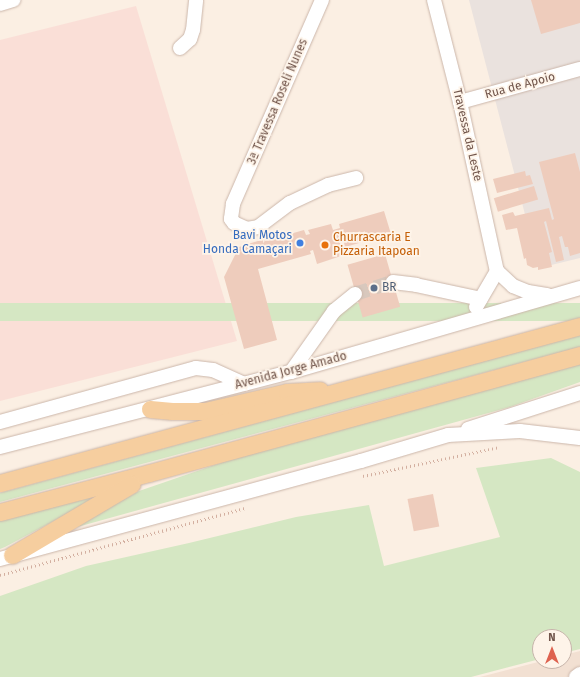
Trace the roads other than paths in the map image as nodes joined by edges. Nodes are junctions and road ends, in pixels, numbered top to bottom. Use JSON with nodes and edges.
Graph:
{"nodes":[{"id":1,"x":13,"y":0,"type":"edge"},
{"id":2,"x":196,"y":0,"type":"edge"},
{"id":3,"x":322,"y":0,"type":"edge"},
{"id":4,"x":434,"y":0,"type":"edge"},
{"id":5,"x":0,"y":4,"type":"edge"},
{"id":6,"x":180,"y":48,"type":"dead end"},
{"id":7,"x":580,"y":69,"type":"edge"},
{"id":8,"x":460,"y":102,"type":"junction"},
{"id":9,"x":356,"y":178,"type":"dead end"},
{"id":10,"x":497,"y":271,"type":"junction"},
{"id":11,"x":393,"y":282,"type":"tunnel mouth"},
{"id":12,"x":580,"y":288,"type":"edge"},
{"id":13,"x":355,"y":294,"type":"tunnel mouth"},
{"id":14,"x":552,"y":295,"type":"junction"},
{"id":15,"x":481,"y":299,"type":"junction"},
{"id":16,"x":469,"y":321,"type":"junction"},
{"id":17,"x":580,"y":326,"type":"edge"},
{"id":18,"x":580,"y":355,"type":"edge"},
{"id":19,"x":290,"y":372,"type":"junction"},
{"id":20,"x":244,"y":384,"type":"junction"},
{"id":21,"x":342,"y":391,"type":"junction"},
{"id":22,"x":580,"y":393,"type":"edge"},
{"id":23,"x":150,"y":409,"type":"junction"},
{"id":24,"x":0,"y":422,"type":"edge"},
{"id":25,"x":448,"y":435,"type":"junction"},
{"id":26,"x":580,"y":438,"type":"edge"},
{"id":27,"x":0,"y":447,"type":"edge"},
{"id":28,"x":149,"y":473,"type":"junction"},
{"id":29,"x":0,"y":483,"type":"edge"},
{"id":30,"x":0,"y":512,"type":"edge"},
{"id":31,"x":6,"y":557,"type":"edge"},
{"id":32,"x":580,"y":674,"type":"edge"},
{"id":33,"x":576,"y":677,"type":"edge"}],
"edges":[{"from":1,"to":5,"type":"street"},
{"from":2,"to":6,"type":"street"},
{"from":3,"to":9,"type":"street","name":"3ª Travessa Roseli Nunes"},
{"from":4,"to":8,"type":"street","name":"Travessa da Leste"},
{"from":7,"to":8,"type":"street","name":"Rua de Apoio"},
{"from":8,"to":10,"type":"street","name":"Travessa da Leste"},
{"from":10,"to":14,"type":"street"},
{"from":10,"to":15,"type":"street"},
{"from":11,"to":15,"type":"street"},
{"from":12,"to":14,"type":"street","name":"Avenida Jorge Amado"},
{"from":13,"to":19,"type":"street"},
{"from":14,"to":16,"type":"street","name":"Avenida Jorge Amado"},
{"from":15,"to":16,"type":"street"},
{"from":16,"to":19,"type":"street","name":"Avenida Jorge Amado"},
{"from":17,"to":21,"type":"main road"},
{"from":18,"to":28,"type":"main road"},
{"from":19,"to":20,"type":"street","name":"Avenida Jorge Amado"},
{"from":20,"to":23,"type":"street","name":"Avenida Jorge Amado"},
{"from":20,"to":24,"type":"street"},
{"from":21,"to":23,"type":"main road"},
{"from":21,"to":29,"type":"main road"},
{"from":22,"to":25,"type":"street"},
{"from":23,"to":27,"type":"street","name":"Avenida Jorge Amado"},
{"from":25,"to":26,"type":"street"},
{"from":25,"to":31,"type":"street"},
{"from":28,"to":30,"type":"main road"},
{"from":28,"to":31,"type":"main road"},
{"from":32,"to":33,"type":"street"}]}
